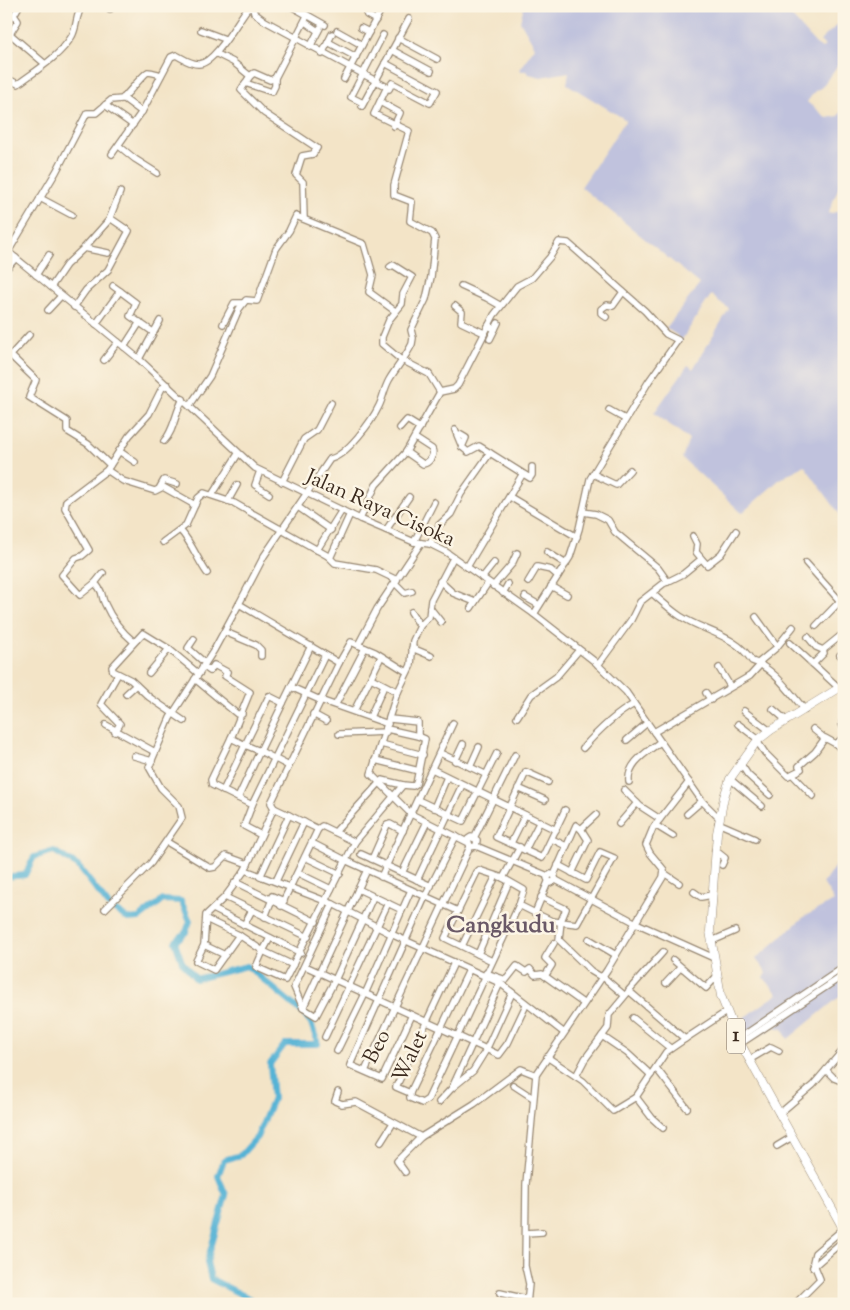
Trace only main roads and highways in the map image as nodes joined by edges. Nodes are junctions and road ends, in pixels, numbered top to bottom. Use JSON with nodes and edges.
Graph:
{"nodes":[{"id":1,"x":841,"y":686,"type":"edge"},
{"id":2,"x":841,"y":1218,"type":"edge"},
{"id":3,"x":844,"y":1229,"type":"edge"}],
"edges":[{"from":1,"to":2,"type":"highway","number":"1"},
{"from":2,"to":3,"type":"highway","number":"1"}]}
